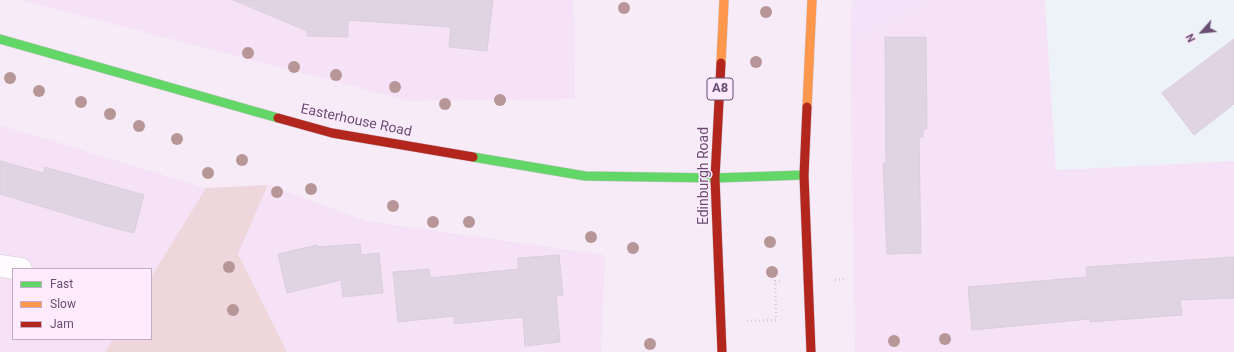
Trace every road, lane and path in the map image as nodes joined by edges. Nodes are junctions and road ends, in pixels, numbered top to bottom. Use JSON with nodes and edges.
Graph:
{"nodes":[{"id":1,"x":724,"y":0,"type":"edge"},
{"id":2,"x":812,"y":0,"type":"edge"},
{"id":3,"x":0,"y":39,"type":"edge"},
{"id":4,"x":804,"y":175,"type":"junction"},
{"id":5,"x":715,"y":178,"type":"junction"},
{"id":6,"x":0,"y":266,"type":"edge"},
{"id":7,"x":14,"y":268,"type":"edge"},
{"id":8,"x":847,"y":279,"type":"dead end"},
{"id":9,"x":808,"y":280,"type":"junction"},
{"id":10,"x":721,"y":321,"type":"junction"},
{"id":11,"x":722,"y":352,"type":"edge"},
{"id":12,"x":811,"y":352,"type":"edge"}],
"edges":[{"from":1,"to":5,"type":"main road","name":"Edinburgh Road","number":"A8"},
{"from":2,"to":4,"type":"main road"},
{"from":3,"to":5,"type":"main road","name":"Easterhouse Road"},
{"from":4,"to":5,"type":"main road","name":"Easterhouse Road"},
{"from":4,"to":9,"type":"main road"},
{"from":5,"to":10,"type":"main road","name":"Edinburgh Road","number":"A8"},
{"from":6,"to":7,"type":"street"},
{"from":8,"to":9,"type":"path"},
{"from":9,"to":10,"type":"path"},
{"from":9,"to":12,"type":"main road"},
{"from":10,"to":11,"type":"main road","name":"Edinburgh Road","number":"A8"}]}
